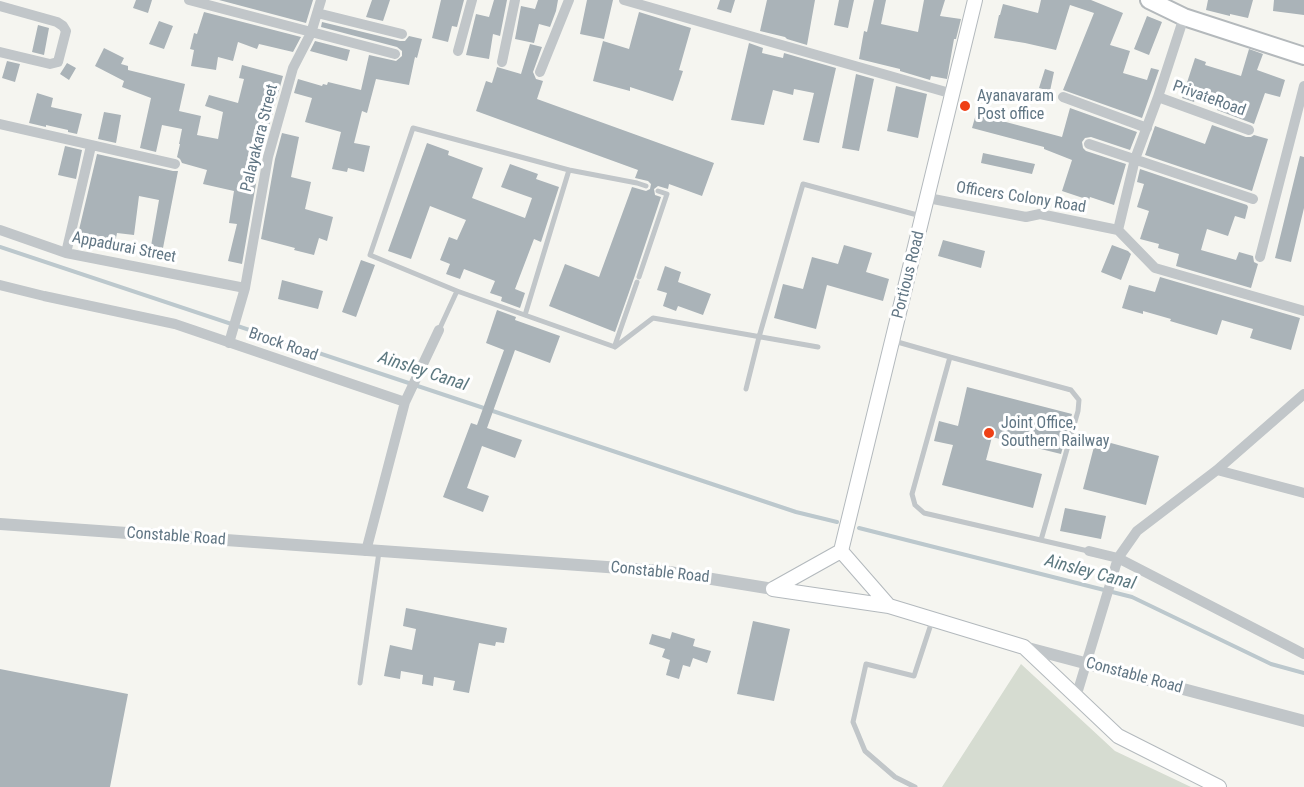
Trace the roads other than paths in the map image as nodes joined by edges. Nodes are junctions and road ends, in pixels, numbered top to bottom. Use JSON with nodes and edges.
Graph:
{"nodes":[{"id":1,"x":189,"y":0,"type":"edge"},
{"id":2,"x":321,"y":0,"type":"edge"},
{"id":3,"x":472,"y":0,"type":"edge"},
{"id":4,"x":515,"y":0,"type":"edge"},
{"id":5,"x":569,"y":0,"type":"edge"},
{"id":6,"x":624,"y":0,"type":"edge"},
{"id":7,"x":975,"y":0,"type":"edge"},
{"id":8,"x":1149,"y":0,"type":"edge"},
{"id":9,"x":0,"y":6,"type":"edge"},
{"id":10,"x":317,"y":13,"type":"junction"},
{"id":11,"x":1184,"y":17,"type":"junction"},
{"id":12,"x":311,"y":33,"type":"junction"},
{"id":13,"x":402,"y":34,"type":"dead end"},
{"id":14,"x":458,"y":51,"type":"dead end"},
{"id":15,"x":0,"y":52,"type":"edge"},
{"id":16,"x":395,"y":54,"type":"dead end"},
{"id":17,"x":1304,"y":56,"type":"edge"},
{"id":18,"x":502,"y":62,"type":"dead end"},
{"id":19,"x":540,"y":72,"type":"dead end"},
{"id":20,"x":1304,"y":86,"type":"edge"},
{"id":21,"x":953,"y":94,"type":"junction"},
{"id":22,"x":1063,"y":97,"type":"dead end"},
{"id":23,"x":1158,"y":97,"type":"junction"},
{"id":24,"x":0,"y":124,"type":"edge"},
{"id":25,"x":1147,"y":128,"type":"junction"},
{"id":26,"x":1249,"y":130,"type":"dead end"},
{"id":27,"x":1089,"y":144,"type":"dead end"},
{"id":28,"x":92,"y":146,"type":"junction"},
{"id":29,"x":1135,"y":159,"type":"junction"},
{"id":30,"x":175,"y":164,"type":"dead end"},
{"id":31,"x":569,"y":170,"type":"junction"},
{"id":32,"x":646,"y":186,"type":"dead end"},
{"id":33,"x":658,"y":191,"type":"dead end"},
{"id":34,"x":928,"y":198,"type":"junction"},
{"id":35,"x":1253,"y":200,"type":"dead end"},
{"id":36,"x":923,"y":216,"type":"junction"},
{"id":37,"x":0,"y":230,"type":"edge"},
{"id":38,"x":1118,"y":230,"type":"junction"},
{"id":39,"x":66,"y":252,"type":"junction"},
{"id":40,"x":1260,"y":257,"type":"dead end"},
{"id":41,"x":0,"y":285,"type":"edge"},
{"id":42,"x":245,"y":288,"type":"junction"},
{"id":43,"x":457,"y":291,"type":"junction"},
{"id":44,"x":1304,"y":311,"type":"edge"},
{"id":45,"x":525,"y":315,"type":"junction"},
{"id":46,"x":439,"y":330,"type":"joint"},
{"id":47,"x":759,"y":337,"type":"junction"},
{"id":48,"x":893,"y":340,"type":"junction"},
{"id":49,"x":229,"y":343,"type":"junction"},
{"id":50,"x":615,"y":347,"type":"junction"},
{"id":51,"x":818,"y":347,"type":"dead end"},
{"id":52,"x":950,"y":357,"type":"junction"},
{"id":53,"x":746,"y":389,"type":"dead end"},
{"id":54,"x":1304,"y":394,"type":"edge"},
{"id":55,"x":405,"y":402,"type":"junction"},
{"id":56,"x":1217,"y":470,"type":"junction"},
{"id":57,"x":1304,"y":493,"type":"edge"},
{"id":58,"x":0,"y":524,"type":"edge"},
{"id":59,"x":1041,"y":540,"type":"junction"},
{"id":60,"x":372,"y":551,"type":"junction"},
{"id":61,"x":842,"y":551,"type":"junction"},
{"id":62,"x":1089,"y":551,"type":"joint"},
{"id":63,"x":1118,"y":558,"type":"junction"},
{"id":64,"x":773,"y":589,"type":"junction"},
{"id":65,"x":889,"y":606,"type":"junction"},
{"id":66,"x":933,"y":619,"type":"junction"},
{"id":67,"x":1024,"y":647,"type":"junction"},
{"id":68,"x":1304,"y":654,"type":"edge"},
{"id":69,"x":1086,"y":663,"type":"junction"},
{"id":70,"x":360,"y":683,"type":"dead end"},
{"id":71,"x":1076,"y":697,"type":"junction"},
{"id":72,"x":1304,"y":721,"type":"edge"},
{"id":73,"x":915,"y":787,"type":"edge"},
{"id":74,"x":1219,"y":787,"type":"edge"}],
"edges":[{"from":1,"to":12,"type":"street"},
{"from":2,"to":10,"type":"street","name":"Palayakara Street"},
{"from":3,"to":14,"type":"street"},
{"from":4,"to":18,"type":"street"},
{"from":5,"to":19,"type":"street"},
{"from":6,"to":21,"type":"street"},
{"from":7,"to":21,"type":"main road","name":"Portious Road"},
{"from":8,"to":11,"type":"main road"},
{"from":9,"to":15,"type":"street"},
{"from":10,"to":12,"type":"street","name":"Palayakara Street"},
{"from":10,"to":13,"type":"street"},
{"from":11,"to":17,"type":"main road"},
{"from":11,"to":23,"type":"street"},
{"from":12,"to":16,"type":"street"},
{"from":12,"to":42,"type":"street","name":"Palayakara Street"},
{"from":20,"to":40,"type":"street"},
{"from":21,"to":34,"type":"main road","name":"Portious Road"},
{"from":22,"to":25,"type":"street"},
{"from":23,"to":25,"type":"street"},
{"from":23,"to":26,"type":"street","name":"PrivateRoad"},
{"from":24,"to":28,"type":"street"},
{"from":25,"to":29,"type":"street"},
{"from":27,"to":29,"type":"street"},
{"from":28,"to":30,"type":"street"},
{"from":28,"to":39,"type":"street"},
{"from":29,"to":35,"type":"street"},
{"from":29,"to":38,"type":"street"},
{"from":31,"to":32,"type":"lane"},
{"from":31,"to":43,"type":"lane"},
{"from":31,"to":45,"type":"lane"},
{"from":33,"to":50,"type":"lane"},
{"from":34,"to":36,"type":"main road","name":"Portious Road"},
{"from":34,"to":38,"type":"street","name":"Officers Colony Road"},
{"from":36,"to":47,"type":"lane"},
{"from":36,"to":48,"type":"main road","name":"Portious Road"},
{"from":37,"to":39,"type":"street","name":"Appadurai Street"},
{"from":38,"to":44,"type":"street"},
{"from":39,"to":42,"type":"street","name":"Appadurai Street"},
{"from":41,"to":49,"type":"street","name":"Brock Road"},
{"from":42,"to":49,"type":"street","name":"Palayakara Street"},
{"from":43,"to":45,"type":"lane"},
{"from":43,"to":46,"type":"lane"},
{"from":45,"to":50,"type":"lane"},
{"from":46,"to":55,"type":"street"},
{"from":47,"to":50,"type":"lane"},
{"from":47,"to":51,"type":"lane"},
{"from":47,"to":53,"type":"lane"},
{"from":48,"to":52,"type":"lane"},
{"from":48,"to":61,"type":"main road","name":"Portious Road"},
{"from":49,"to":55,"type":"street","name":"Brock Road"},
{"from":52,"to":59,"type":"lane"},
{"from":52,"to":59,"type":"lane"},
{"from":54,"to":56,"type":"street"},
{"from":55,"to":60,"type":"street"},
{"from":56,"to":57,"type":"street"},
{"from":56,"to":63,"type":"street"},
{"from":58,"to":60,"type":"street","name":"Constable Road"},
{"from":59,"to":62,"type":"lane"},
{"from":60,"to":64,"type":"street","name":"Constable Road"},
{"from":60,"to":70,"type":"lane"},
{"from":61,"to":64,"type":"main road"},
{"from":61,"to":65,"type":"main road"},
{"from":62,"to":63,"type":"street"},
{"from":63,"to":68,"type":"street"},
{"from":63,"to":69,"type":"street"},
{"from":64,"to":65,"type":"main road","name":"Constable Road"},
{"from":65,"to":66,"type":"main road","name":"Constable Road"},
{"from":66,"to":67,"type":"main road","name":"Constable Road"},
{"from":66,"to":73,"type":"lane"},
{"from":67,"to":69,"type":"street","name":"Constable Road"},
{"from":67,"to":71,"type":"main road"},
{"from":69,"to":71,"type":"street"},
{"from":69,"to":72,"type":"street","name":"Constable Road"},
{"from":71,"to":74,"type":"main road"}]}
